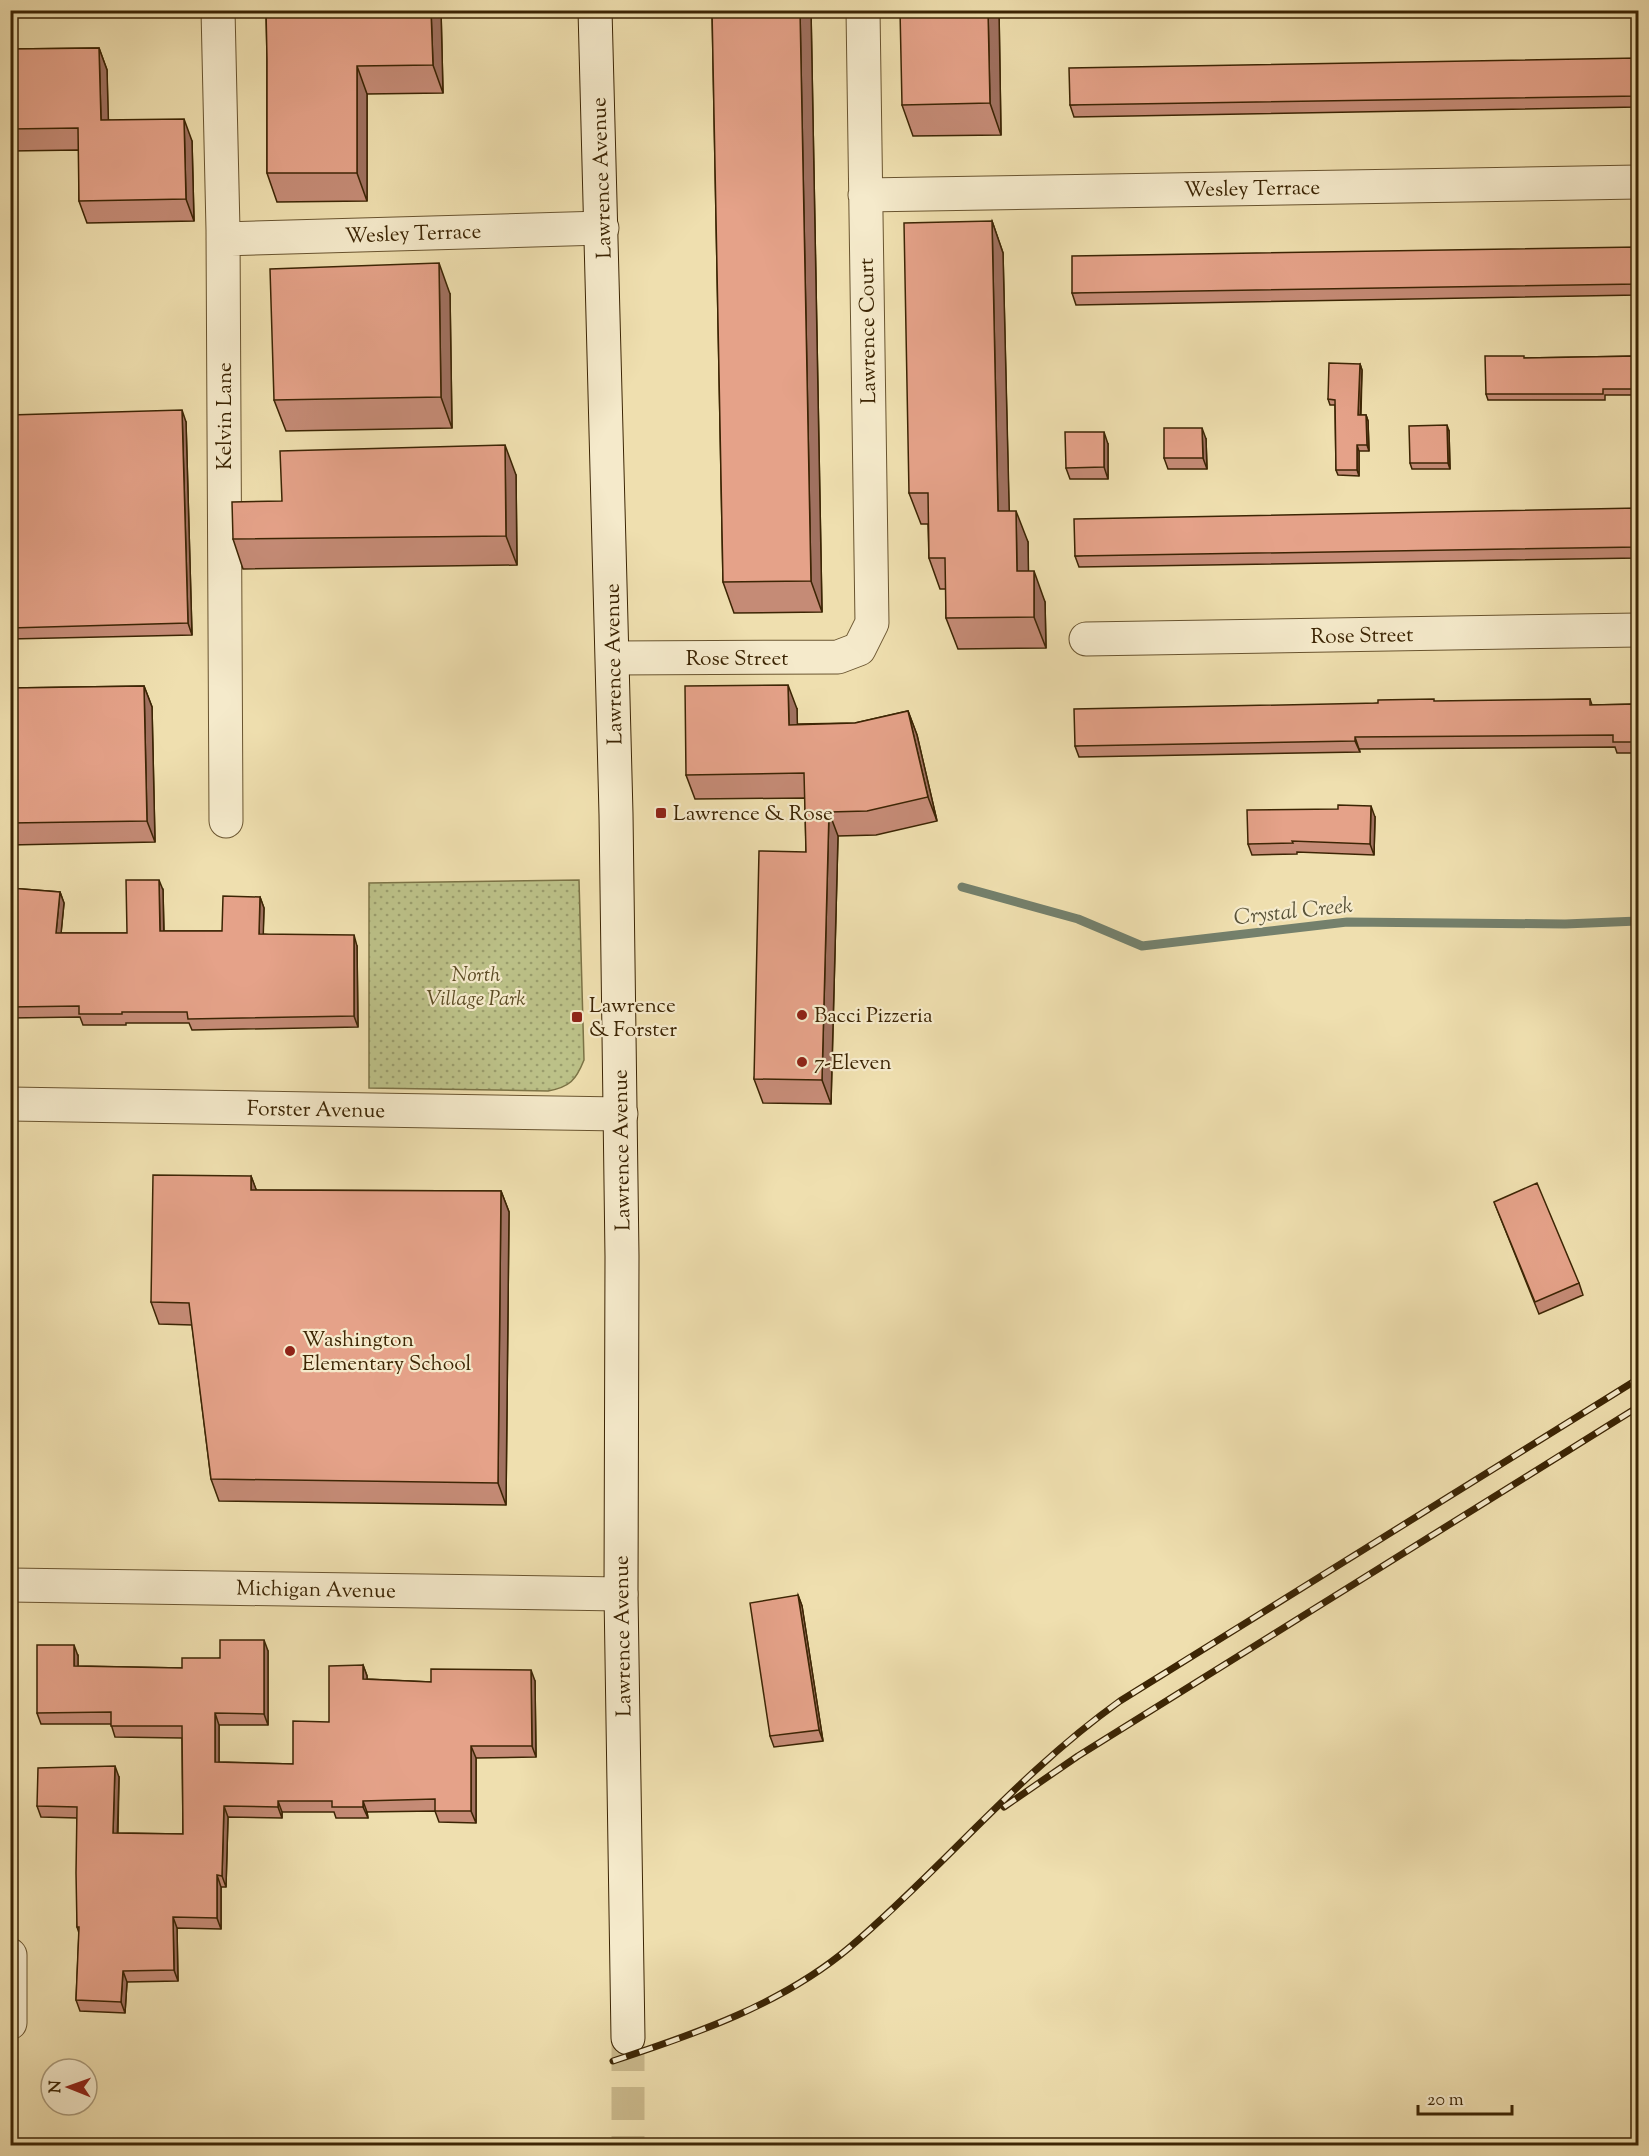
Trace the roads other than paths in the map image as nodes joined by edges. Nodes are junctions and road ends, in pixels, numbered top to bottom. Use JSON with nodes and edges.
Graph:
{"nodes":[{"id":1,"x":218,"y":10,"type":"edge"},
{"id":2,"x":596,"y":10,"type":"edge"},
{"id":3,"x":863,"y":10,"type":"edge"},
{"id":4,"x":1638,"y":182,"type":"edge"},
{"id":5,"x":866,"y":195,"type":"junction"},
{"id":6,"x":602,"y":228,"type":"junction"},
{"id":7,"x":223,"y":239,"type":"junction"},
{"id":8,"x":1638,"y":630,"type":"edge"},
{"id":9,"x":1086,"y":639,"type":"dead end"},
{"id":10,"x":859,"y":649,"type":"joint"},
{"id":11,"x":613,"y":658,"type":"junction"},
{"id":12,"x":226,"y":821,"type":"dead end"},
{"id":13,"x":10,"y":1104,"type":"edge"},
{"id":14,"x":621,"y":1114,"type":"junction"},
{"id":15,"x":10,"y":1586,"type":"edge"},
{"id":16,"x":621,"y":1594,"type":"junction"},
{"id":17,"x":10,"y":1955,"type":"edge"},
{"id":18,"x":10,"y":2023,"type":"edge"},
{"id":19,"x":628,"y":2038,"type":"tunnel mouth"}],
"edges":[{"from":1,"to":7,"type":"street","name":"Kelvin Lane"},
{"from":2,"to":6,"type":"street","name":"Lawrence Avenue"},
{"from":3,"to":5,"type":"street","name":"Lawrence Court"},
{"from":4,"to":5,"type":"street","name":"Wesley Terrace"},
{"from":5,"to":10,"type":"street","name":"Lawrence Court"},
{"from":6,"to":7,"type":"street","name":"Wesley Terrace"},
{"from":6,"to":11,"type":"street","name":"Lawrence Avenue"},
{"from":7,"to":12,"type":"street","name":"Kelvin Lane"},
{"from":8,"to":9,"type":"street","name":"Rose Street"},
{"from":10,"to":11,"type":"street","name":"Rose Street"},
{"from":11,"to":14,"type":"street","name":"Lawrence Avenue"},
{"from":13,"to":14,"type":"street","name":"Forster Avenue"},
{"from":14,"to":16,"type":"street","name":"Lawrence Avenue"},
{"from":15,"to":16,"type":"street","name":"Michigan Avenue"},
{"from":16,"to":19,"type":"street","name":"Lawrence Avenue"},
{"from":17,"to":18,"type":"street"}]}
